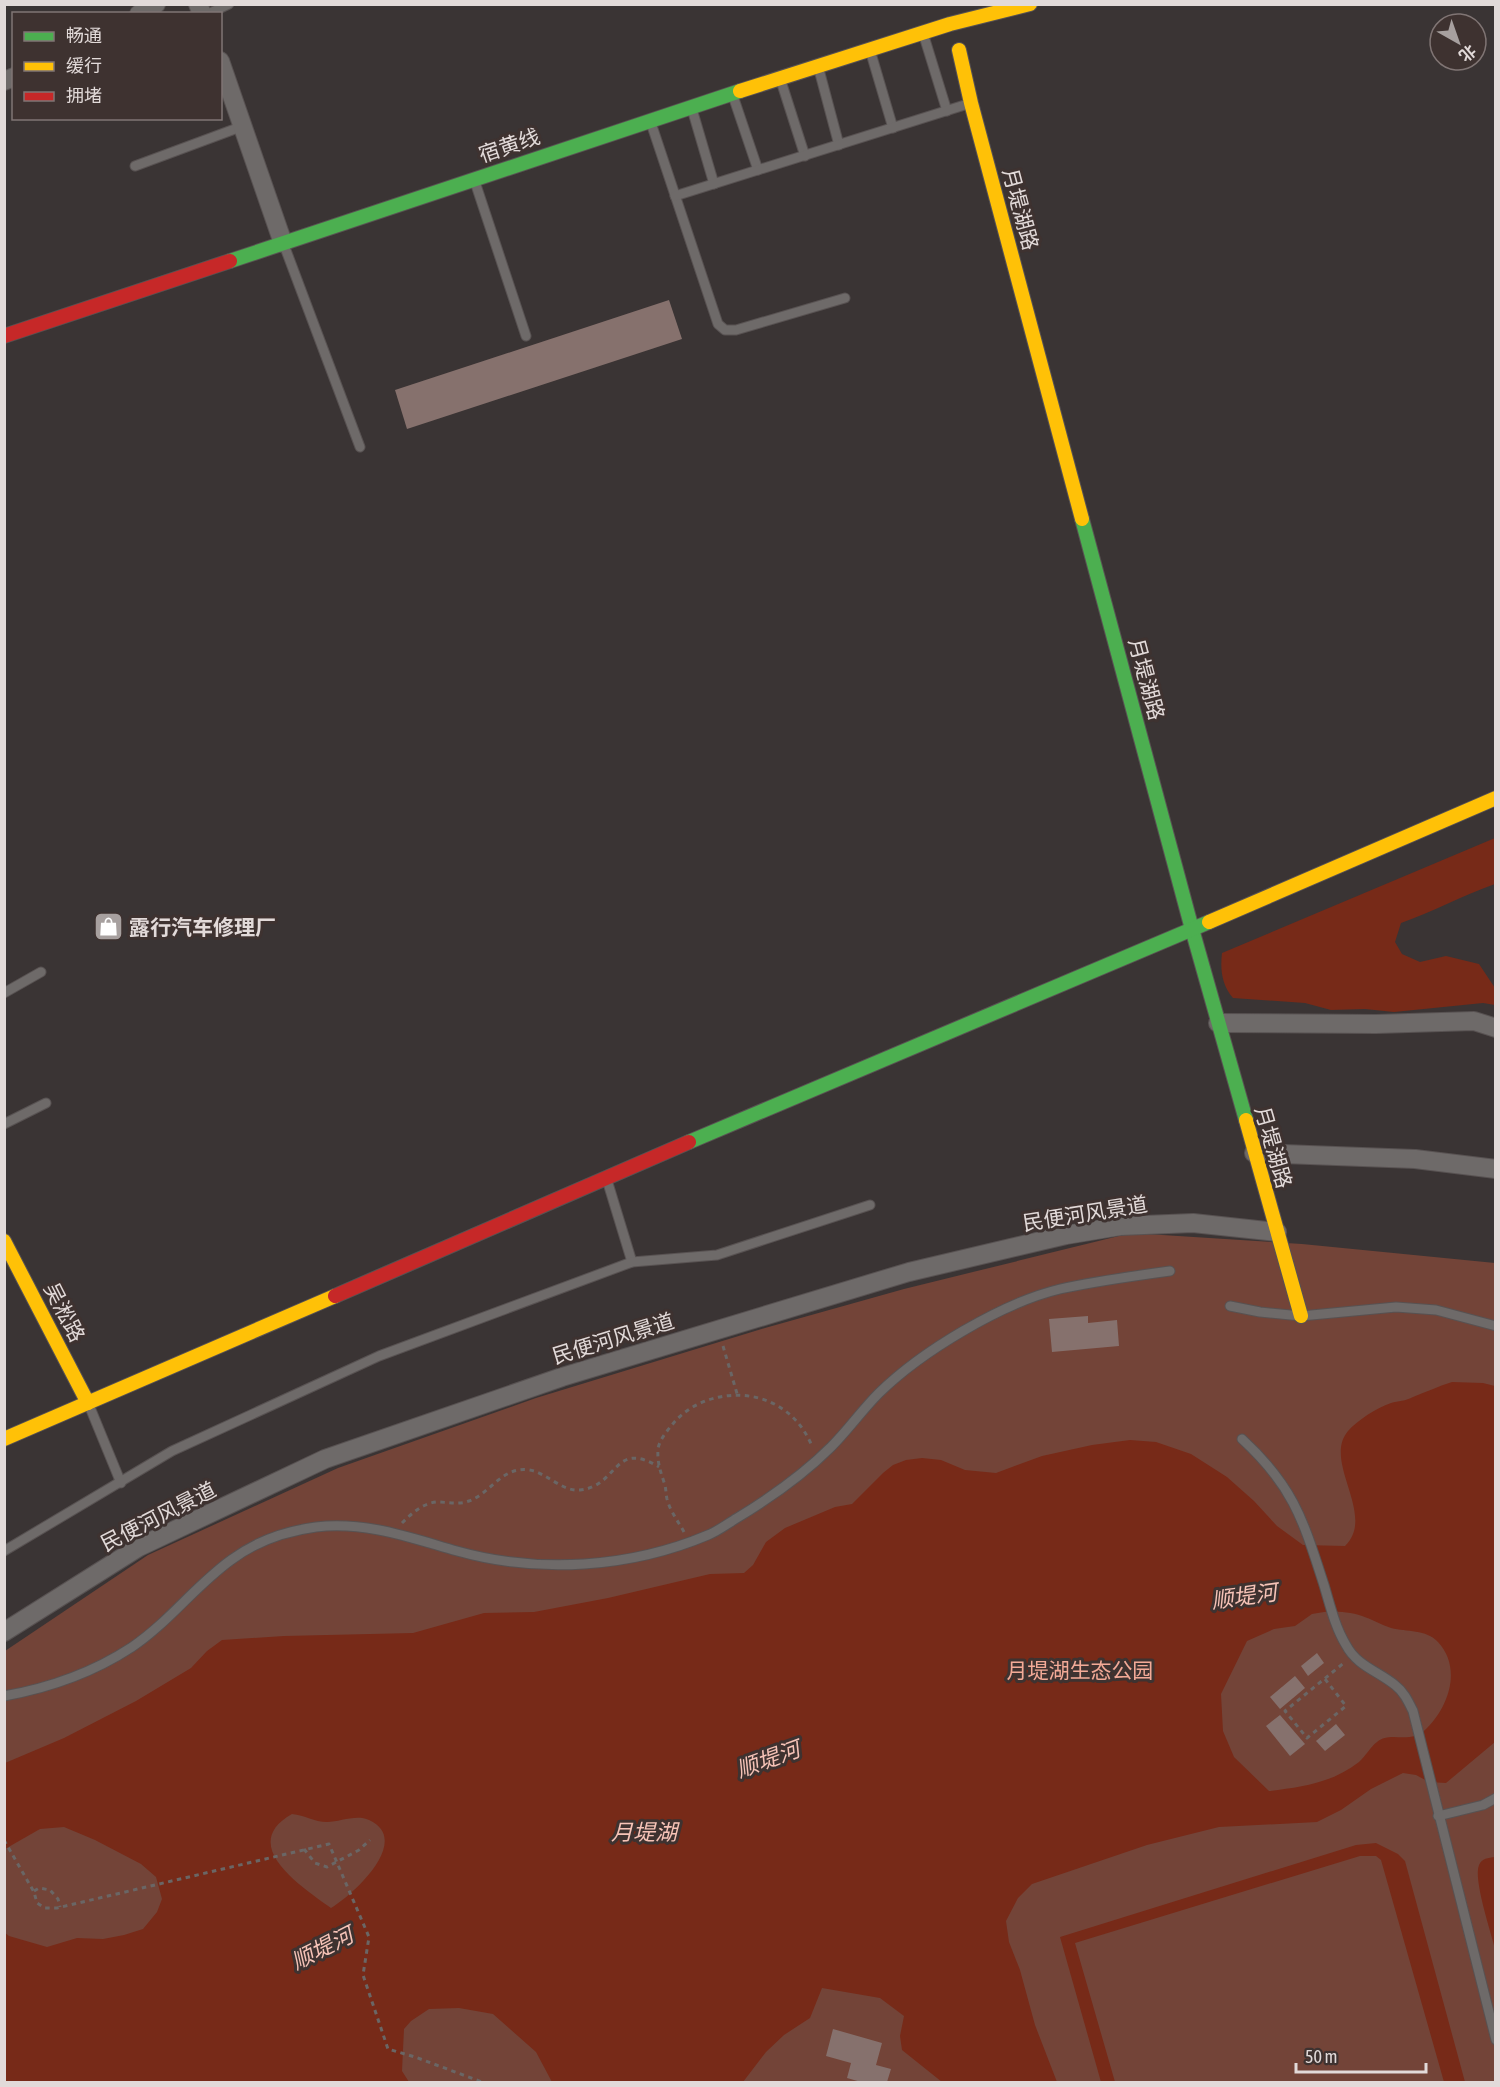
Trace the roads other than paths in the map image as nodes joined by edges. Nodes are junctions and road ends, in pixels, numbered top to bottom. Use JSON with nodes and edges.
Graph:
{"nodes":[{"id":1,"x":156,"y":4,"type":"edge"},
{"id":2,"x":229,"y":4,"type":"edge"},
{"id":3,"x":1030,"y":4,"type":"edge"},
{"id":4,"x":142,"y":12,"type":"edge"},
{"id":5,"x":212,"y":12,"type":"edge"},
{"id":6,"x":922,"y":32,"type":"junction"},
{"id":7,"x":870,"y":49,"type":"junction"},
{"id":8,"x":958,"y":50,"type":"dead end"},
{"id":9,"x":818,"y":66,"type":"junction"},
{"id":10,"x":222,"y":67,"type":"edge"},
{"id":11,"x":780,"y":78,"type":"junction"},
{"id":12,"x":732,"y":93,"type":"junction"},
{"id":13,"x":971,"y":104,"type":"junction"},
{"id":14,"x":691,"y":106,"type":"junction"},
{"id":15,"x":947,"y":111,"type":"junction"},
{"id":16,"x":650,"y":120,"type":"junction"},
{"id":17,"x":243,"y":126,"type":"junction"},
{"id":18,"x":893,"y":128,"type":"junction"},
{"id":19,"x":840,"y":145,"type":"junction"},
{"id":20,"x":805,"y":156,"type":"junction"},
{"id":21,"x":135,"y":166,"type":"dead end"},
{"id":22,"x":758,"y":170,"type":"junction"},
{"id":23,"x":474,"y":179,"type":"junction"},
{"id":24,"x":714,"y":184,"type":"junction"},
{"id":25,"x":675,"y":196,"type":"junction"},
{"id":26,"x":284,"y":243,"type":"junction"},
{"id":27,"x":845,"y":298,"type":"dead end"},
{"id":28,"x":4,"y":336,"type":"edge"},
{"id":29,"x":526,"y":336,"type":"dead end"},
{"id":30,"x":360,"y":447,"type":"dead end"},
{"id":31,"x":1496,"y":798,"type":"edge"},
{"id":32,"x":1192,"y":929,"type":"junction"},
{"id":33,"x":40,"y":972,"type":"dead end"},
{"id":34,"x":4,"y":993,"type":"edge"},
{"id":35,"x":1218,"y":1023,"type":"junction"},
{"id":36,"x":1496,"y":1028,"type":"edge"},
{"id":37,"x":46,"y":1103,"type":"dead end"},
{"id":38,"x":4,"y":1124,"type":"edge"},
{"id":39,"x":1254,"y":1153,"type":"junction"},
{"id":40,"x":1496,"y":1169,"type":"edge"},
{"id":41,"x":607,"y":1178,"type":"junction"},
{"id":42,"x":870,"y":1205,"type":"dead end"},
{"id":43,"x":1277,"y":1232,"type":"junction"},
{"id":44,"x":4,"y":1241,"type":"edge"},
{"id":45,"x":632,"y":1262,"type":"junction"},
{"id":46,"x":1170,"y":1271,"type":"dead end"},
{"id":47,"x":1230,"y":1306,"type":"dead end"},
{"id":48,"x":1301,"y":1316,"type":"junction"},
{"id":49,"x":1496,"y":1326,"type":"edge"},
{"id":50,"x":88,"y":1403,"type":"junction"},
{"id":51,"x":4,"y":1439,"type":"edge"},
{"id":52,"x":1242,"y":1439,"type":"dead end"},
{"id":53,"x":121,"y":1483,"type":"junction"},
{"id":54,"x":4,"y":1551,"type":"edge"},
{"id":55,"x":4,"y":1632,"type":"edge"},
{"id":56,"x":4,"y":1696,"type":"edge"},
{"id":57,"x":1496,"y":1798,"type":"edge"},
{"id":58,"x":1438,"y":1816,"type":"junction"},
{"id":59,"x":1496,"y":2040,"type":"edge"}],
"edges":[{"from":1,"to":4,"type":"street"},
{"from":2,"to":5,"type":"lane"},
{"from":3,"to":6,"type":"street","name":"宿黄线"},
{"from":6,"to":7,"type":"street","name":"宿黄线"},
{"from":6,"to":15,"type":"lane"},
{"from":7,"to":9,"type":"street","name":"宿黄线"},
{"from":7,"to":18,"type":"lane"},
{"from":8,"to":13,"type":"street","name":"月堤湖路"},
{"from":9,"to":11,"type":"street","name":"宿黄线"},
{"from":9,"to":19,"type":"lane"},
{"from":10,"to":17,"type":"street"},
{"from":11,"to":12,"type":"street","name":"宿黄线"},
{"from":11,"to":20,"type":"lane"},
{"from":12,"to":14,"type":"street","name":"宿黄线"},
{"from":12,"to":22,"type":"lane"},
{"from":13,"to":15,"type":"lane"},
{"from":13,"to":32,"type":"street","name":"月堤湖路"},
{"from":14,"to":16,"type":"street","name":"宿黄线"},
{"from":14,"to":24,"type":"lane"},
{"from":15,"to":18,"type":"lane"},
{"from":16,"to":23,"type":"street","name":"宿黄线"},
{"from":16,"to":25,"type":"lane"},
{"from":17,"to":21,"type":"lane"},
{"from":17,"to":26,"type":"street"},
{"from":18,"to":19,"type":"lane"},
{"from":19,"to":20,"type":"lane"},
{"from":20,"to":22,"type":"lane"},
{"from":22,"to":24,"type":"lane"},
{"from":23,"to":26,"type":"street","name":"宿黄线"},
{"from":23,"to":29,"type":"lane"},
{"from":24,"to":25,"type":"lane"},
{"from":25,"to":27,"type":"lane"},
{"from":26,"to":28,"type":"street","name":"宿黄线"},
{"from":26,"to":30,"type":"lane"},
{"from":31,"to":32,"type":"street"},
{"from":32,"to":35,"type":"street","name":"月堤湖路"},
{"from":32,"to":41,"type":"street"},
{"from":33,"to":34,"type":"lane"},
{"from":35,"to":36,"type":"street"},
{"from":35,"to":39,"type":"street","name":"月堤湖路"},
{"from":37,"to":38,"type":"lane"},
{"from":39,"to":40,"type":"street"},
{"from":39,"to":43,"type":"street","name":"月堤湖路"},
{"from":41,"to":45,"type":"lane"},
{"from":41,"to":50,"type":"street"},
{"from":42,"to":45,"type":"lane"},
{"from":43,"to":48,"type":"street","name":"月堤湖路"},
{"from":43,"to":55,"type":"street","name":"民便河风景道"},
{"from":44,"to":50,"type":"street","name":"吴淞路"},
{"from":45,"to":53,"type":"lane"},
{"from":46,"to":56,"type":"lane"},
{"from":47,"to":48,"type":"lane"},
{"from":48,"to":49,"type":"lane"},
{"from":50,"to":51,"type":"street"},
{"from":50,"to":53,"type":"lane"},
{"from":52,"to":58,"type":"lane"},
{"from":53,"to":54,"type":"lane"},
{"from":57,"to":58,"type":"lane"},
{"from":58,"to":59,"type":"lane"}]}
